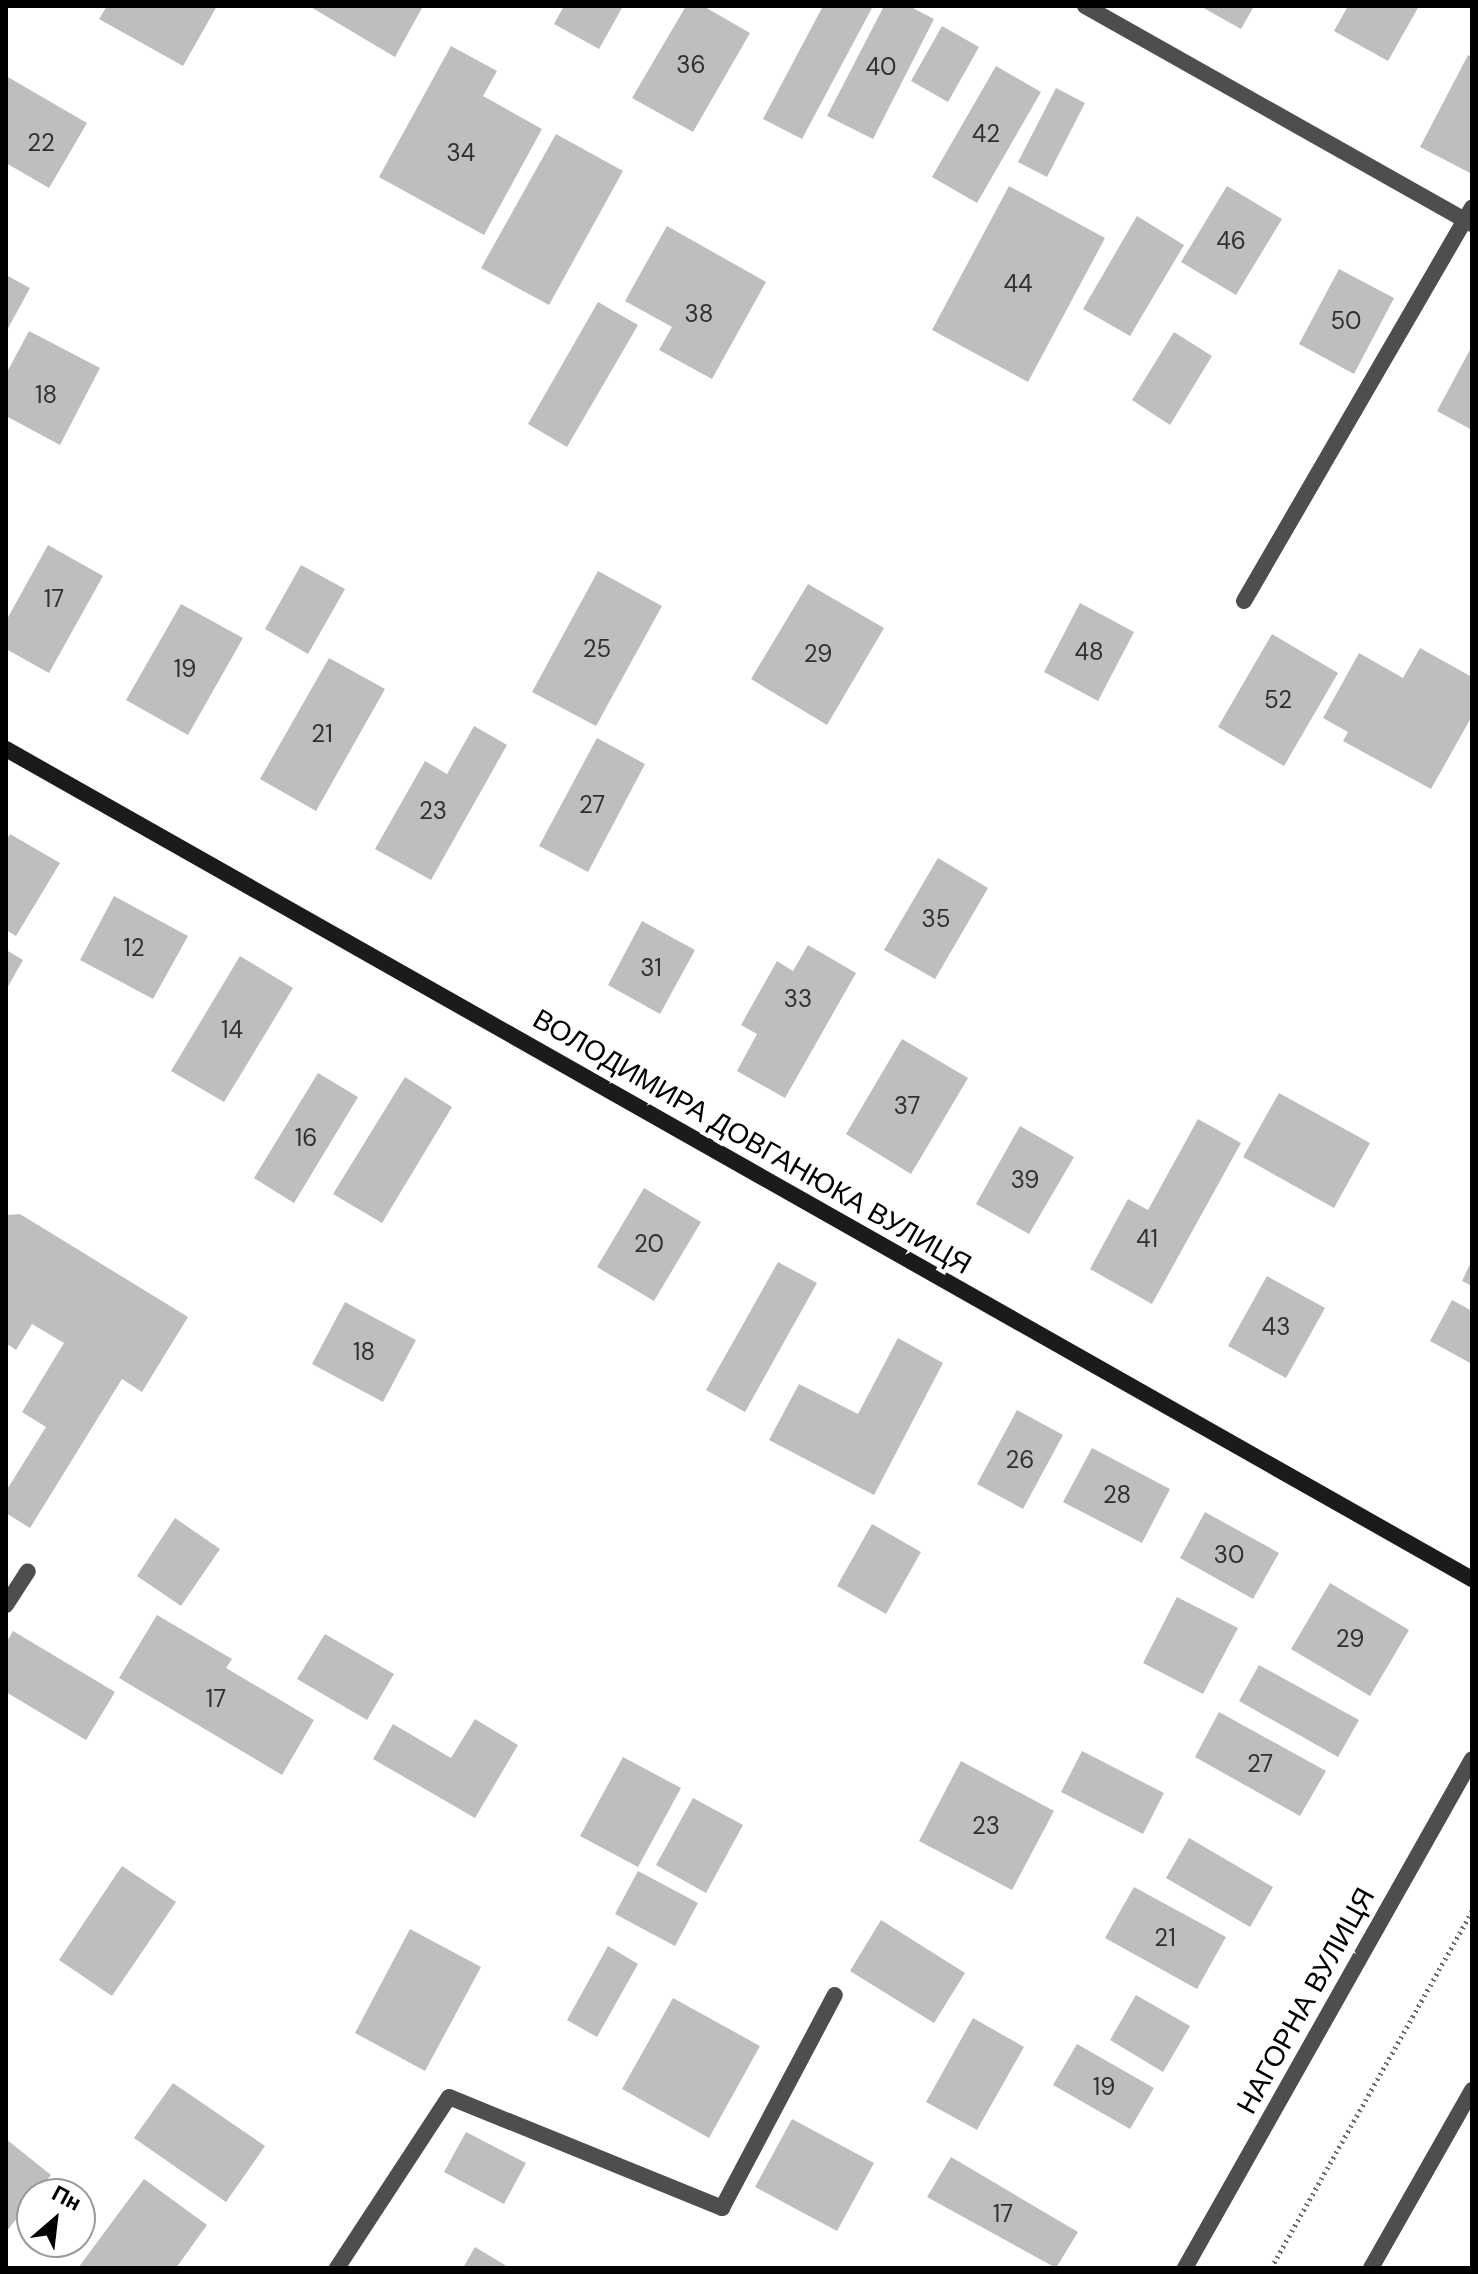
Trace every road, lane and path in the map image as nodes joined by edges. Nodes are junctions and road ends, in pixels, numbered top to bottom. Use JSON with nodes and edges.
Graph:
{"nodes":[{"id":1,"x":1085,"y":6,"type":"edge"},
{"id":2,"x":1470,"y":217,"type":"edge"},
{"id":3,"x":1244,"y":601,"type":"dead end"},
{"id":4,"x":6,"y":749,"type":"edge"},
{"id":5,"x":28,"y":1571,"type":"dead end"},
{"id":6,"x":1472,"y":1579,"type":"edge"},
{"id":7,"x":6,"y":1605,"type":"edge"},
{"id":8,"x":1472,"y":1759,"type":"edge"},
{"id":9,"x":1472,"y":1911,"type":"edge"},
{"id":10,"x":835,"y":1995,"type":"dead end"},
{"id":11,"x":1472,"y":2090,"type":"edge"},
{"id":12,"x":337,"y":2268,"type":"edge"},
{"id":13,"x":1185,"y":2268,"type":"edge"},
{"id":14,"x":1271,"y":2268,"type":"edge"},
{"id":15,"x":1371,"y":2268,"type":"edge"}],
"edges":[{"from":1,"to":2,"type":"street"},
{"from":2,"to":3,"type":"street"},
{"from":4,"to":6,"type":"main road","name":"ВОЛОДИМИРА ДОВГАНЮКА ВУЛИЦЯ"},
{"from":5,"to":7,"type":"street"},
{"from":8,"to":13,"type":"street","name":"НАГОРНА ВУЛИЦЯ"},
{"from":9,"to":14,"type":"path"},
{"from":10,"to":12,"type":"street"},
{"from":11,"to":15,"type":"street"}]}
